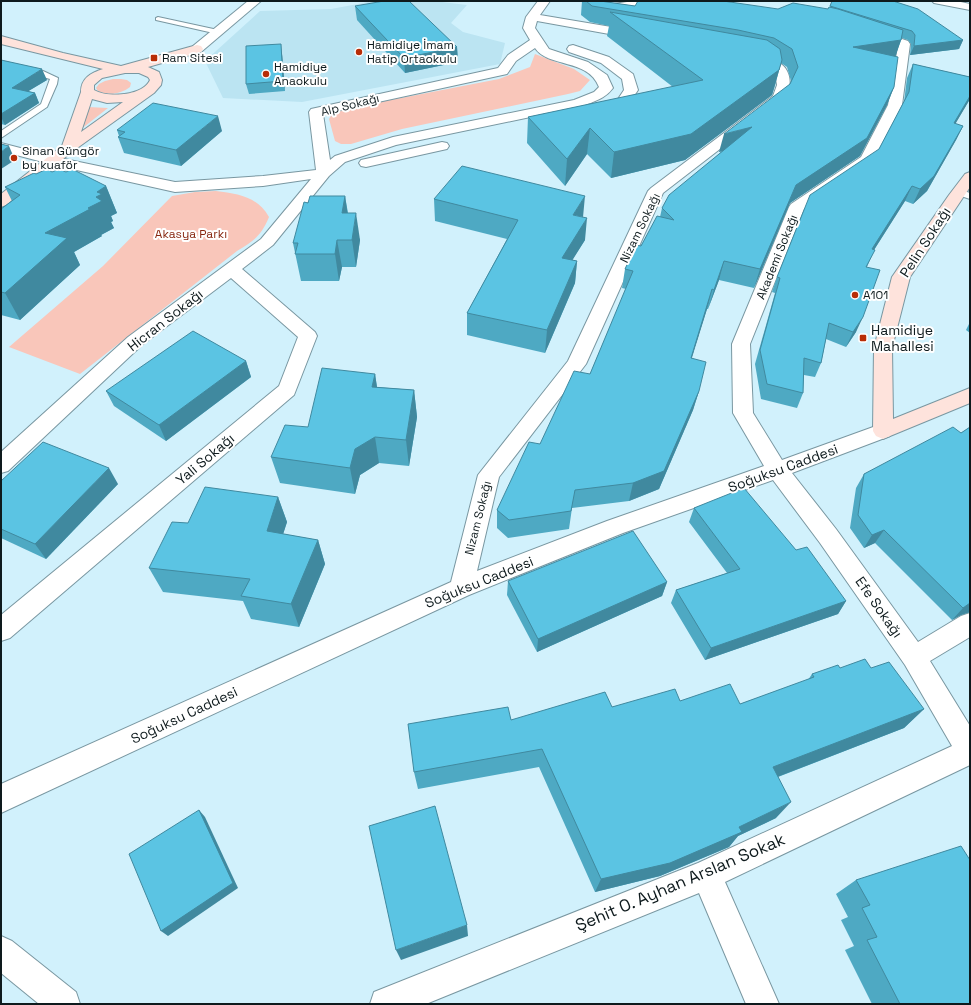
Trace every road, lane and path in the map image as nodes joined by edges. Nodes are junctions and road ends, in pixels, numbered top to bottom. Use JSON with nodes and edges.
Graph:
{"nodes":[{"id":1,"x":256,"y":1,"type":"edge"},
{"id":2,"x":544,"y":1,"type":"edge"},
{"id":3,"x":660,"y":1,"type":"edge"},
{"id":4,"x":938,"y":1,"type":"edge"},
{"id":5,"x":970,"y":7,"type":"edge"},
{"id":6,"x":591,"y":10,"type":"dead end"},
{"id":7,"x":569,"y":12,"type":"dead end"},
{"id":8,"x":532,"y":17,"type":"junction"},
{"id":9,"x":158,"y":19,"type":"dead end"},
{"id":10,"x":855,"y":28,"type":"edge"},
{"id":11,"x":218,"y":32,"type":"junction"},
{"id":12,"x":648,"y":37,"type":"edge"},
{"id":13,"x":1,"y":40,"type":"edge"},
{"id":14,"x":537,"y":41,"type":"junction"},
{"id":15,"x":197,"y":49,"type":"junction"},
{"id":16,"x":741,"y":54,"type":"edge"},
{"id":17,"x":61,"y":56,"type":"junction"},
{"id":18,"x":1,"y":63,"type":"edge"},
{"id":19,"x":179,"y":66,"type":"dead end"},
{"id":20,"x":126,"y":69,"type":"junction"},
{"id":21,"x":166,"y":76,"type":"dead end"},
{"id":22,"x":151,"y":87,"type":"junction"},
{"id":23,"x":89,"y":88,"type":"junction"},
{"id":24,"x":507,"y":131,"type":"dead end"},
{"id":25,"x":1,"y":135,"type":"edge"},
{"id":26,"x":453,"y":143,"type":"dead end"},
{"id":27,"x":1,"y":147,"type":"edge"},
{"id":28,"x":68,"y":148,"type":"junction"},
{"id":29,"x":54,"y":161,"type":"junction"},
{"id":30,"x":324,"y":173,"type":"junction"},
{"id":31,"x":966,"y":188,"type":"edge"},
{"id":32,"x":1,"y":202,"type":"edge"},
{"id":33,"x":231,"y":269,"type":"junction"},
{"id":34,"x":970,"y":395,"type":"edge"},
{"id":35,"x":883,"y":431,"type":"junction"},
{"id":36,"x":1,"y":465,"type":"edge"},
{"id":37,"x":777,"y":470,"type":"junction"},
{"id":38,"x":461,"y":588,"type":"junction"},
{"id":39,"x":970,"y":624,"type":"edge"},
{"id":40,"x":1,"y":630,"type":"edge"},
{"id":41,"x":914,"y":657,"type":"junction"},
{"id":42,"x":970,"y":751,"type":"edge"},
{"id":43,"x":1,"y":799,"type":"edge"},
{"id":44,"x":706,"y":875,"type":"junction"},
{"id":45,"x":1,"y":952,"type":"edge"},
{"id":46,"x":64,"y":1004,"type":"edge"},
{"id":47,"x":386,"y":1004,"type":"edge"},
{"id":48,"x":763,"y":1004,"type":"edge"}],
"edges":[{"from":1,"to":11,"type":"street"},
{"from":2,"to":8,"type":"street"},
{"from":3,"to":6,"type":"street"},
{"from":4,"to":5,"type":"street"},
{"from":7,"to":8,"type":"street"},
{"from":8,"to":12,"type":"street"},
{"from":8,"to":14,"type":"street"},
{"from":9,"to":11,"type":"lane"},
{"from":10,"to":37,"type":"street","name":"Akademi Sokağı"},
{"from":11,"to":15,"type":"street"},
{"from":13,"to":17,"type":"street"},
{"from":14,"to":24,"type":"street"},
{"from":14,"to":30,"type":"street","name":"Alp Sokağı"},
{"from":14,"to":30,"type":"street","name":"Hicran Sokağı"},
{"from":15,"to":19,"type":"street"},
{"from":15,"to":20,"type":"street"},
{"from":16,"to":38,"type":"street","name":"Nizam Sokağı"},
{"from":17,"to":20,"type":"street"},
{"from":17,"to":23,"type":"street"},
{"from":18,"to":25,"type":"lane"},
{"from":20,"to":22,"type":"street"},
{"from":20,"to":23,"type":"street"},
{"from":21,"to":22,"type":"street"},
{"from":22,"to":23,"type":"street"},
{"from":22,"to":28,"type":"street"},
{"from":23,"to":28,"type":"street"},
{"from":26,"to":30,"type":"street"},
{"from":27,"to":29,"type":"street"},
{"from":28,"to":29,"type":"street"},
{"from":29,"to":30,"type":"street"},
{"from":29,"to":32,"type":"street"},
{"from":30,"to":33,"type":"street","name":"Hicran Sokağı"},
{"from":31,"to":35,"type":"street","name":"Pelin Sokağı"},
{"from":33,"to":36,"type":"street","name":"Hicran Sokağı"},
{"from":33,"to":40,"type":"street","name":"Yali Sokağı"},
{"from":34,"to":35,"type":"street","name":"Soğuksu Caddesi"},
{"from":35,"to":37,"type":"street","name":"Soğuksu Caddesi"},
{"from":37,"to":38,"type":"street","name":"Soğuksu Caddesi"},
{"from":37,"to":41,"type":"street","name":"Efe Sokağı"},
{"from":38,"to":43,"type":"street","name":"Soğuksu Caddesi"},
{"from":39,"to":41,"type":"street"},
{"from":41,"to":42,"type":"street","name":"Efe Sokağı"},
{"from":42,"to":44,"type":"street","name":"Şehit O. Ayhan Arslan Sokak"},
{"from":44,"to":47,"type":"street","name":"Şehit O. Ayhan Arslan Sokak"},
{"from":44,"to":48,"type":"street"},
{"from":45,"to":46,"type":"street"}]}
